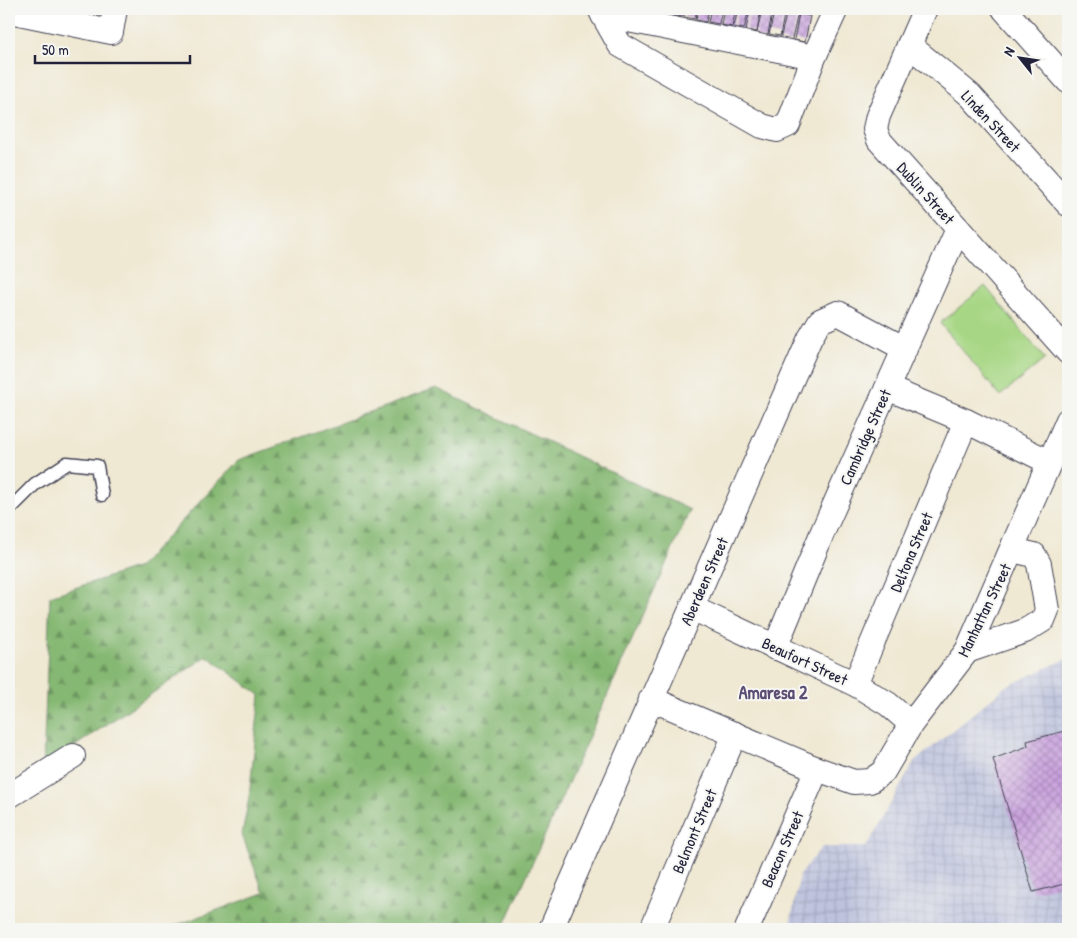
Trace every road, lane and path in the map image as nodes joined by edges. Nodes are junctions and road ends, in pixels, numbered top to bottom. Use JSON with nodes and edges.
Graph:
{"nodes":[{"id":1,"x":115,"y":9,"type":"edge"},
{"id":2,"x":836,"y":9,"type":"edge"},
{"id":3,"x":925,"y":9,"type":"edge"},
{"id":4,"x":1004,"y":9,"type":"edge"},
{"id":5,"x":9,"y":12,"type":"edge"},
{"id":6,"x":601,"y":12,"type":"edge"},
{"id":7,"x":909,"y":44,"type":"junction"},
{"id":8,"x":814,"y":57,"type":"junction"},
{"id":9,"x":1068,"y":81,"type":"edge"},
{"id":10,"x":1068,"y":204,"type":"edge"},
{"id":11,"x":958,"y":229,"type":"junction"},
{"id":12,"x":905,"y":349,"type":"junction"},
{"id":13,"x":1068,"y":352,"type":"edge"},
{"id":14,"x":887,"y":388,"type":"junction"},
{"id":15,"x":1068,"y":420,"type":"edge"},
{"id":16,"x":966,"y":421,"type":"junction"},
{"id":17,"x":1049,"y":462,"type":"junction"},
{"id":18,"x":102,"y":495,"type":"dead end"},
{"id":19,"x":9,"y":510,"type":"edge"},
{"id":20,"x":1012,"y":550,"type":"junction"},
{"id":21,"x":692,"y":608,"type":"junction"},
{"id":22,"x":775,"y":648,"type":"junction"},
{"id":23,"x":967,"y":651,"type":"junction"},
{"id":24,"x":855,"y":684,"type":"junction"},
{"id":25,"x":651,"y":699,"type":"junction"},
{"id":26,"x":911,"y":724,"type":"junction"},
{"id":27,"x":735,"y":734,"type":"junction"},
{"id":28,"x":73,"y":756,"type":"dead end"},
{"id":29,"x":817,"y":769,"type":"junction"},
{"id":30,"x":9,"y":796,"type":"edge"},
{"id":31,"x":551,"y":929,"type":"edge"},
{"id":32,"x":652,"y":929,"type":"edge"},
{"id":33,"x":747,"y":929,"type":"edge"}],
"edges":[{"from":1,"to":5,"type":"street"},
{"from":2,"to":8,"type":"street"},
{"from":3,"to":7,"type":"street","name":"Dublin Street"},
{"from":4,"to":9,"type":"street"},
{"from":6,"to":8,"type":"street"},
{"from":6,"to":8,"type":"street"},
{"from":7,"to":10,"type":"street","name":"Linden Street"},
{"from":7,"to":11,"type":"street","name":"Dublin Street"},
{"from":11,"to":12,"type":"street","name":"Cambridge Street"},
{"from":11,"to":13,"type":"street","name":"Dublin Street"},
{"from":12,"to":14,"type":"street","name":"Cambridge Street"},
{"from":12,"to":21,"type":"street","name":"Aberdeen Street"},
{"from":14,"to":16,"type":"street"},
{"from":14,"to":22,"type":"street","name":"Cambridge Street"},
{"from":15,"to":17,"type":"street","name":"Manhattan Street"},
{"from":16,"to":17,"type":"street"},
{"from":16,"to":24,"type":"street","name":"Deltona Street"},
{"from":17,"to":20,"type":"street","name":"Manhattan Street"},
{"from":18,"to":19,"type":"lane"},
{"from":20,"to":23,"type":"street","name":"Manhattan Street"},
{"from":20,"to":23,"type":"street"},
{"from":21,"to":22,"type":"street","name":"Beaufort Street"},
{"from":21,"to":25,"type":"street","name":"Aberdeen Street"},
{"from":22,"to":24,"type":"street","name":"Beaufort Street"},
{"from":23,"to":26,"type":"street","name":"Manhattan Street"},
{"from":24,"to":26,"type":"street","name":"Beaufort Street"},
{"from":25,"to":27,"type":"street"},
{"from":25,"to":31,"type":"street","name":"Aberdeen Street"},
{"from":26,"to":29,"type":"street","name":"Manhattan Street"},
{"from":27,"to":29,"type":"street"},
{"from":27,"to":32,"type":"street","name":"Belmont Street"},
{"from":28,"to":30,"type":"street"},
{"from":29,"to":33,"type":"street","name":"Beacon Street"}]}
